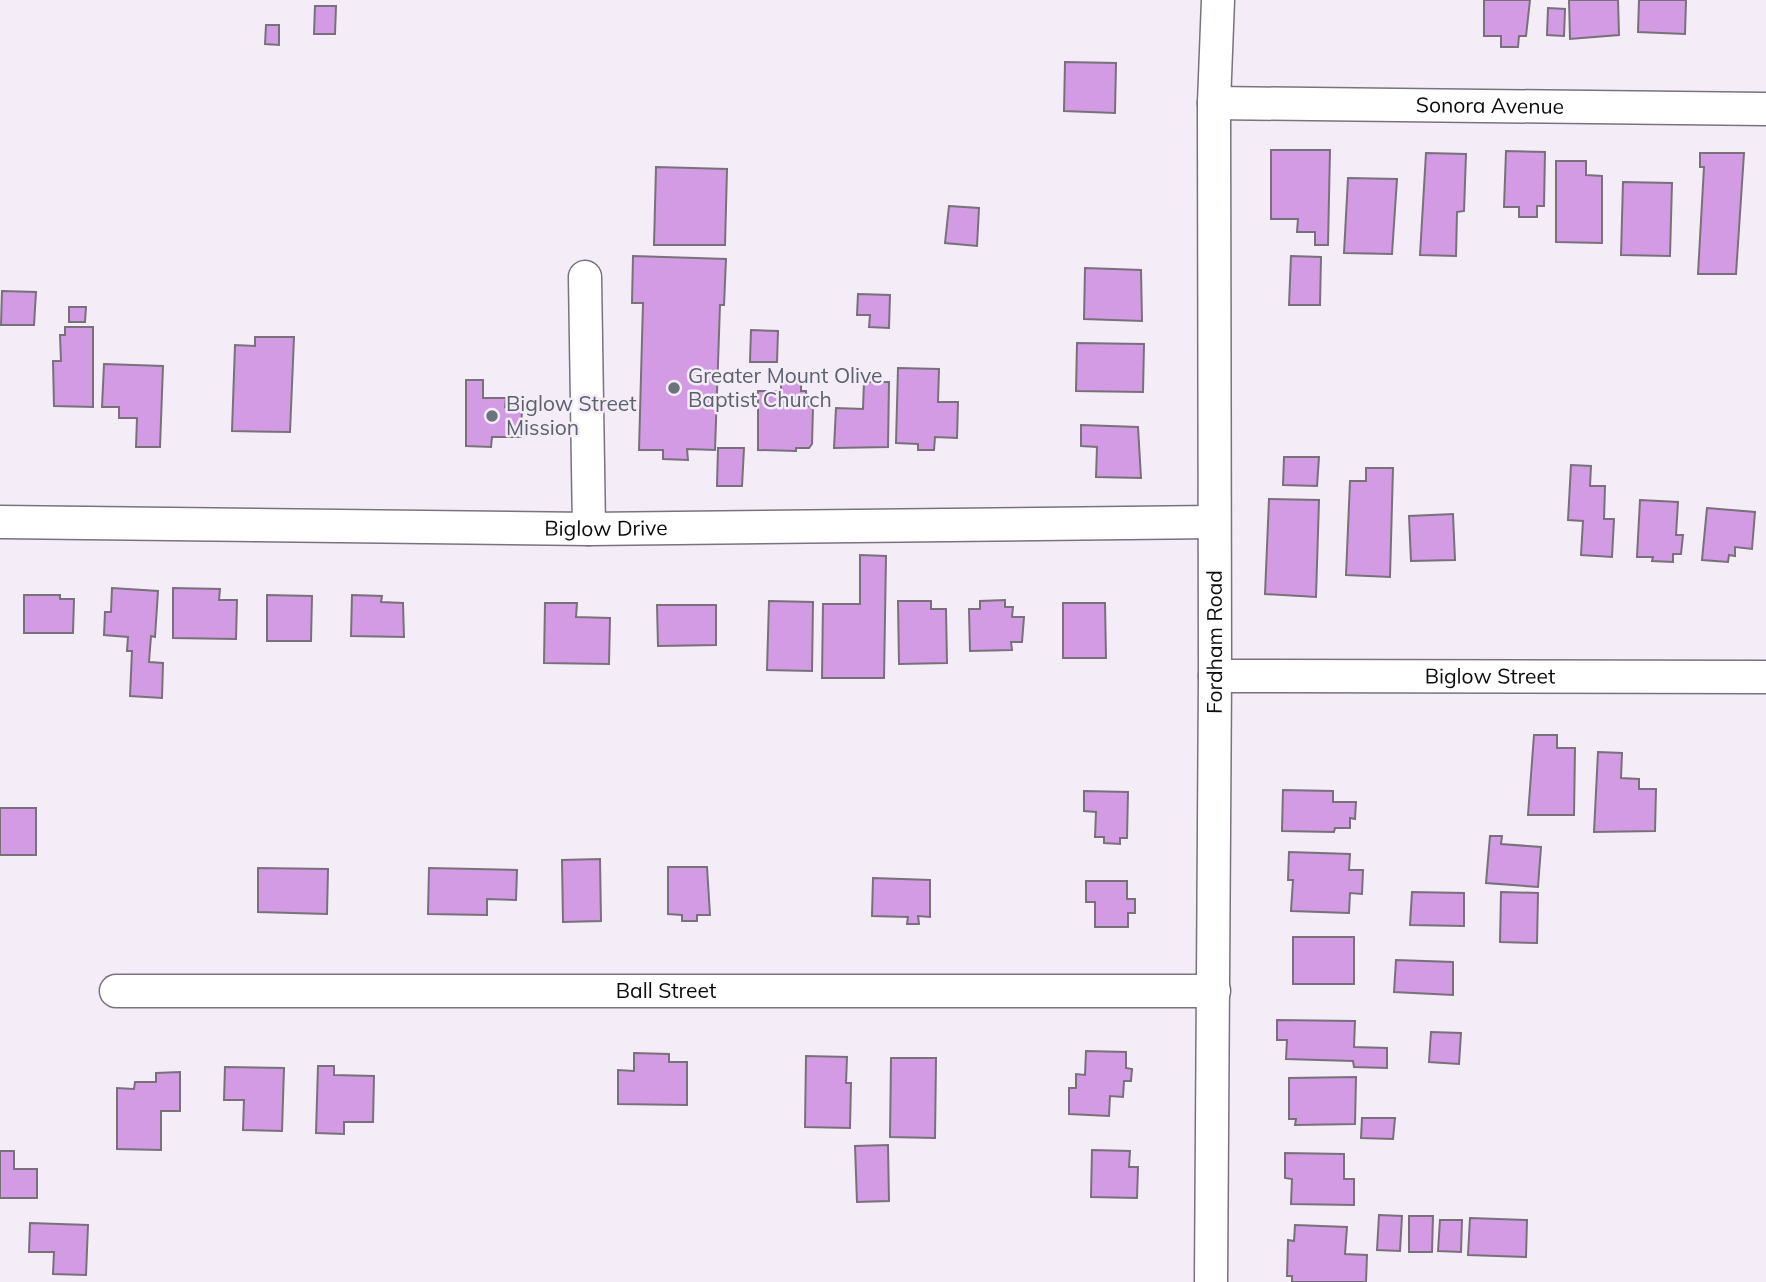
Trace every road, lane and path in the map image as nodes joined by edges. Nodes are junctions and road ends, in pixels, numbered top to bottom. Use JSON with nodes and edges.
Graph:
{"nodes":[{"id":1,"x":1218,"y":0,"type":"edge"},
{"id":2,"x":1214,"y":103,"type":"junction"},
{"id":3,"x":1766,"y":108,"type":"edge"},
{"id":4,"x":585,"y":277,"type":"dead end"},
{"id":5,"x":0,"y":522,"type":"edge"},
{"id":6,"x":1213,"y":522,"type":"junction"},
{"id":7,"x":589,"y":529,"type":"junction"},
{"id":8,"x":1215,"y":676,"type":"junction"},
{"id":9,"x":1766,"y":677,"type":"edge"},
{"id":10,"x":116,"y":991,"type":"dead end"},
{"id":11,"x":1214,"y":991,"type":"junction"},
{"id":12,"x":1211,"y":1282,"type":"edge"}],
"edges":[{"from":1,"to":2,"type":"street","name":"Fordham Road"},
{"from":2,"to":3,"type":"street","name":"Sonora Avenue"},
{"from":2,"to":6,"type":"street","name":"Fordham Road"},
{"from":4,"to":7,"type":"street"},
{"from":5,"to":7,"type":"street","name":"Biglow Drive"},
{"from":6,"to":7,"type":"street","name":"Biglow Drive"},
{"from":6,"to":8,"type":"street","name":"Fordham Road"},
{"from":8,"to":9,"type":"street","name":"Biglow Street"},
{"from":8,"to":11,"type":"street","name":"Fordham Road"},
{"from":10,"to":11,"type":"street","name":"Ball Street"},
{"from":11,"to":12,"type":"street","name":"Fordham Road"}]}
